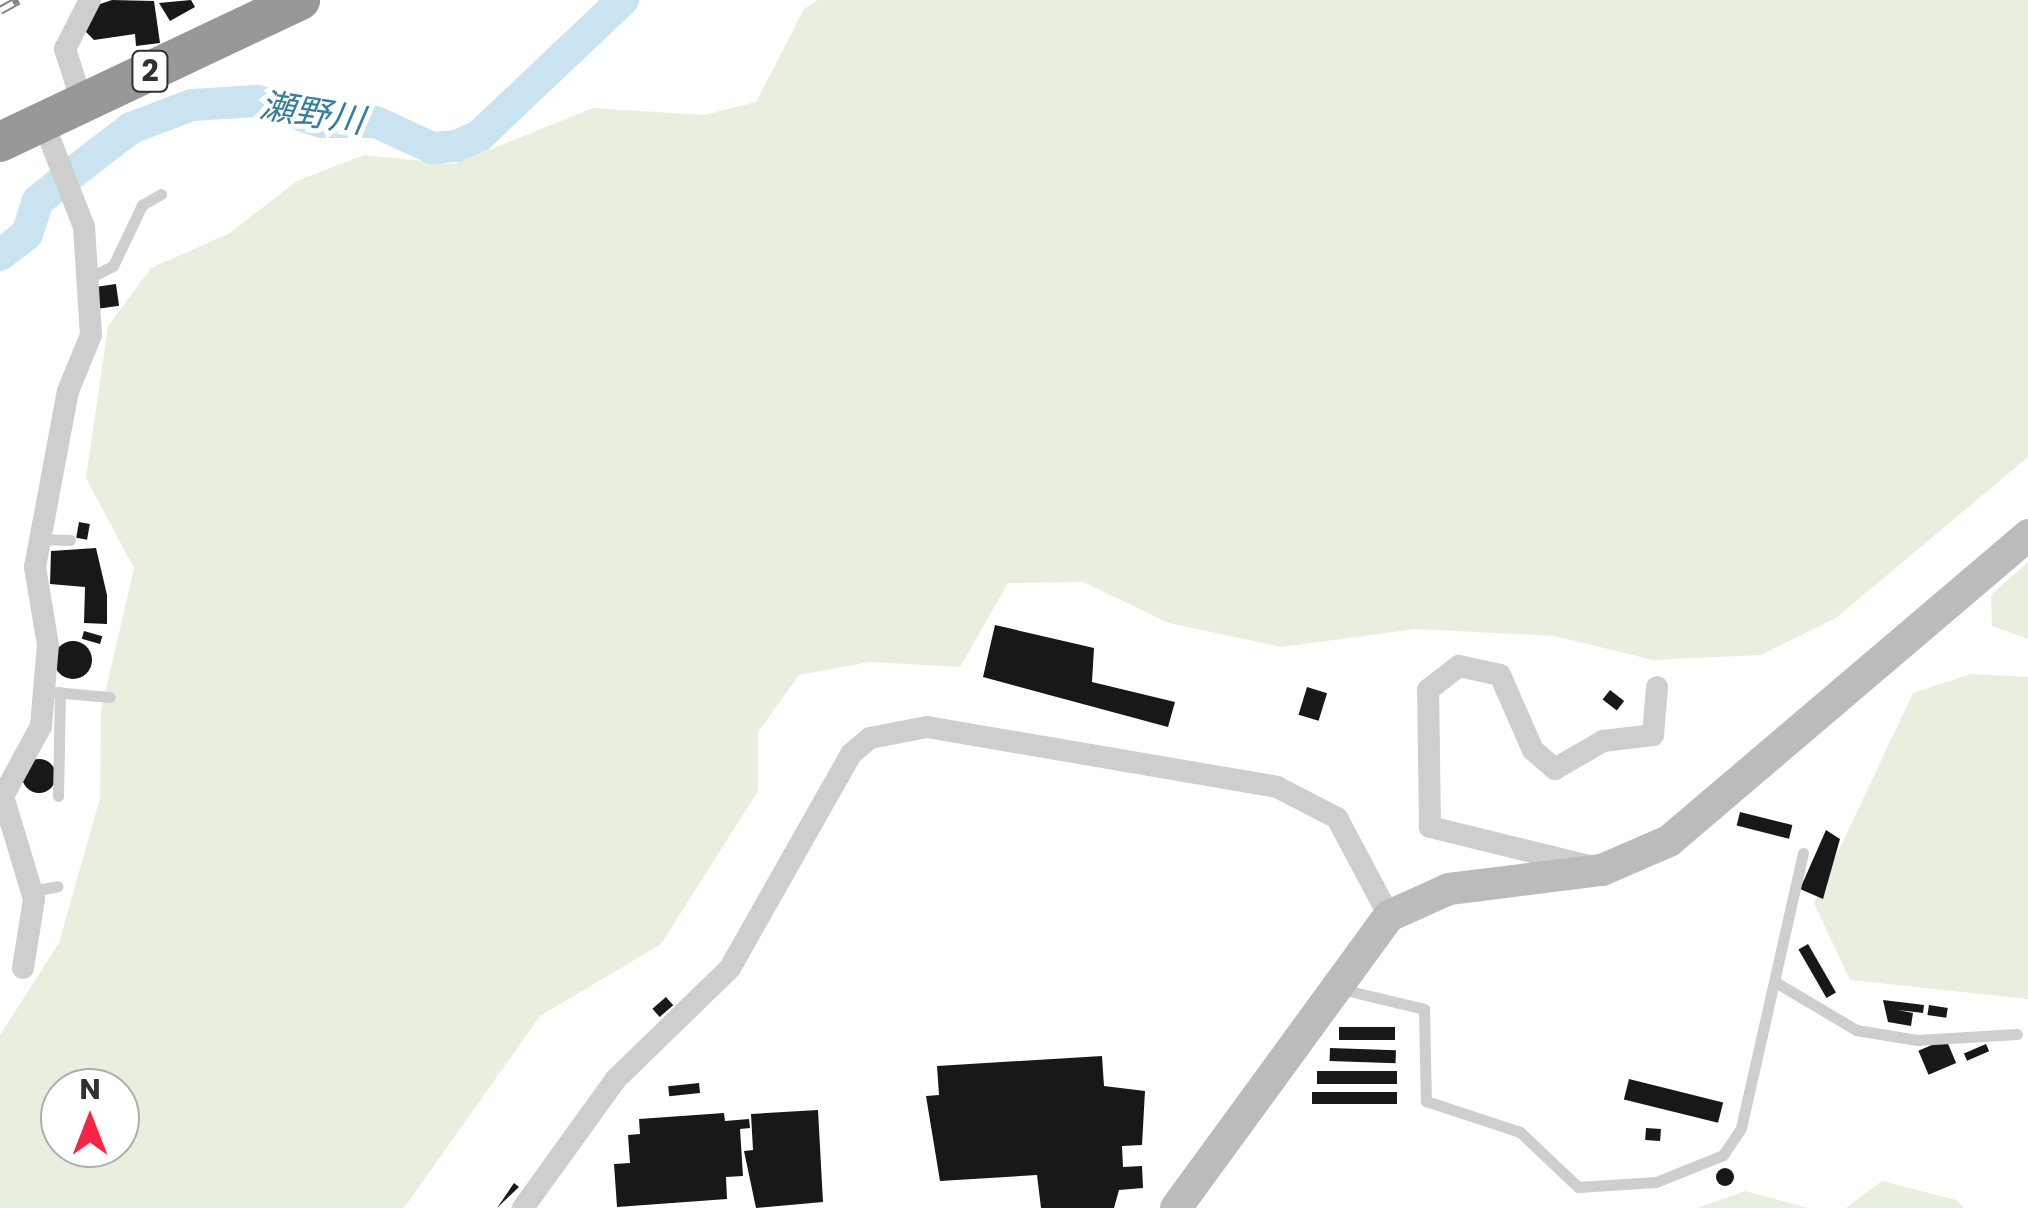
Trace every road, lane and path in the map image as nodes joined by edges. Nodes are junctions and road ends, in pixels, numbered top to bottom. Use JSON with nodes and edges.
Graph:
{"nodes":[{"id":1,"x":90,"y":0,"type":"edge"},
{"id":2,"x":300,"y":0,"type":"edge"},
{"id":3,"x":82,"y":102,"type":"junction"},
{"id":4,"x":43,"y":122,"type":"junction"},
{"id":5,"x":0,"y":142,"type":"edge"},
{"id":6,"x":161,"y":194,"type":"dead end"},
{"id":7,"x":89,"y":278,"type":"junction"},
{"id":8,"x":2028,"y":535,"type":"edge"},
{"id":9,"x":40,"y":539,"type":"junction"},
{"id":10,"x":70,"y":540,"type":"dead end"},
{"id":11,"x":1657,"y":687,"type":"dead end"},
{"id":12,"x":52,"y":692,"type":"junction"},
{"id":13,"x":110,"y":697,"type":"dead end"},
{"id":14,"x":58,"y":796,"type":"dead end"},
{"id":15,"x":7,"y":820,"type":"junction"},
{"id":16,"x":24,"y":844,"type":"dead end"},
{"id":17,"x":1803,"y":853,"type":"dead end"},
{"id":18,"x":1602,"y":870,"type":"junction"},
{"id":19,"x":58,"y":886,"type":"dead end"},
{"id":20,"x":33,"y":891,"type":"junction"},
{"id":21,"x":1389,"y":916,"type":"junction"},
{"id":22,"x":23,"y":968,"type":"dead end"},
{"id":23,"x":1776,"y":983,"type":"junction"},
{"id":24,"x":1337,"y":988,"type":"junction"},
{"id":25,"x":2016,"y":1034,"type":"dead end"},
{"id":26,"x":523,"y":1208,"type":"edge"},
{"id":27,"x":1176,"y":1208,"type":"edge"}],
"edges":[{"from":1,"to":3,"type":"street"},
{"from":2,"to":3,"type":"highway","number":"2"},
{"from":3,"to":4,"type":"highway","number":"2"},
{"from":4,"to":5,"type":"highway","number":"2"},
{"from":4,"to":7,"type":"street"},
{"from":6,"to":7,"type":"lane"},
{"from":7,"to":9,"type":"street"},
{"from":8,"to":18,"type":"street"},
{"from":9,"to":10,"type":"lane"},
{"from":9,"to":12,"type":"street"},
{"from":11,"to":18,"type":"street"},
{"from":12,"to":13,"type":"lane"},
{"from":12,"to":14,"type":"lane"},
{"from":12,"to":15,"type":"street"},
{"from":15,"to":16,"type":"lane"},
{"from":15,"to":20,"type":"street"},
{"from":17,"to":23,"type":"lane"},
{"from":18,"to":21,"type":"street"},
{"from":19,"to":20,"type":"lane"},
{"from":20,"to":22,"type":"street"},
{"from":21,"to":24,"type":"street"},
{"from":21,"to":26,"type":"street"},
{"from":23,"to":24,"type":"lane"},
{"from":23,"to":25,"type":"lane"},
{"from":24,"to":27,"type":"street"}]}
